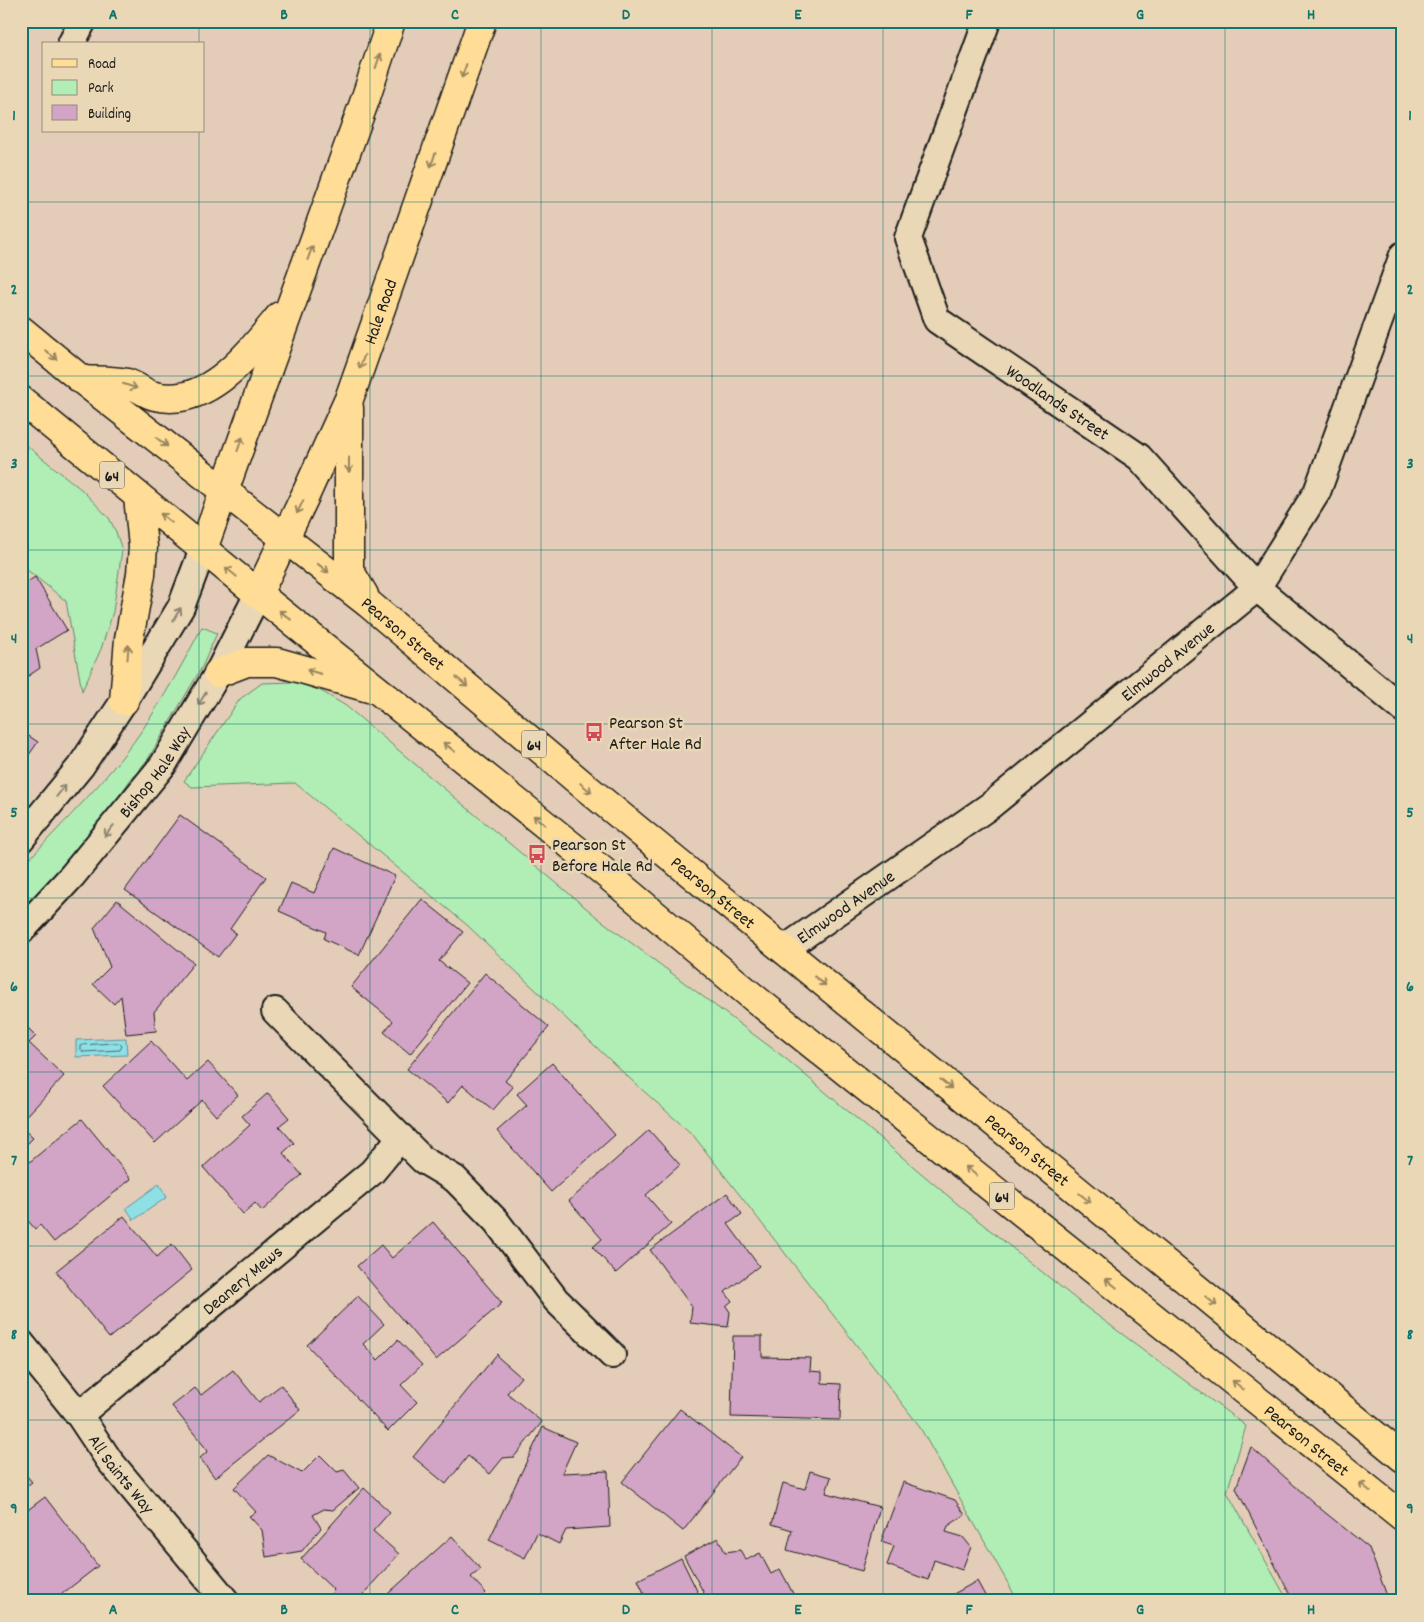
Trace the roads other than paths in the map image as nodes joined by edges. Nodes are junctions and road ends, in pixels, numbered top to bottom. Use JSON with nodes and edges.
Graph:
{"nodes":[{"id":1,"x":83,"y":21,"type":"edge"},
{"id":2,"x":391,"y":21,"type":"edge"},
{"id":3,"x":482,"y":21,"type":"edge"},
{"id":4,"x":987,"y":21,"type":"edge"},
{"id":5,"x":72,"y":42,"type":"edge"},
{"id":6,"x":1403,"y":255,"type":"edge"},
{"id":7,"x":294,"y":299,"type":"junction"},
{"id":8,"x":21,"y":330,"type":"edge"},
{"id":9,"x":82,"y":380,"type":"junction"},
{"id":10,"x":349,"y":399,"type":"junction"},
{"id":11,"x":21,"y":400,"type":"edge"},
{"id":12,"x":224,"y":490,"type":"junction"},
{"id":13,"x":138,"y":496,"type":"junction"},
{"id":14,"x":285,"y":538,"type":"junction"},
{"id":15,"x":203,"y":549,"type":"junction"},
{"id":16,"x":1257,"y":588,"type":"junction"},
{"id":17,"x":258,"y":594,"type":"junction"},
{"id":18,"x":370,"y":604,"type":"junction"},
{"id":19,"x":218,"y":673,"type":"junction"},
{"id":20,"x":377,"y":690,"type":"junction"},
{"id":21,"x":124,"y":701,"type":"junction"},
{"id":22,"x":1403,"y":709,"type":"edge"},
{"id":23,"x":21,"y":839,"type":"edge"},
{"id":24,"x":21,"y":931,"type":"edge"},
{"id":25,"x":783,"y":950,"type":"junction"},
{"id":26,"x":275,"y":1011,"type":"dead end"},
{"id":27,"x":401,"y":1137,"type":"junction"},
{"id":28,"x":21,"y":1343,"type":"edge"},
{"id":29,"x":612,"y":1355,"type":"dead end"},
{"id":30,"x":79,"y":1415,"type":"junction"},
{"id":31,"x":1403,"y":1458,"type":"edge"},
{"id":32,"x":1403,"y":1517,"type":"edge"},
{"id":33,"x":226,"y":1601,"type":"edge"}],
"edges":[{"from":1,"to":5,"type":"street"},
{"from":7,"to":2,"type":"main road","one_way":true},
{"from":3,"to":10,"type":"main road","name":"Hale Road","one_way":true},
{"from":4,"to":16,"type":"street","name":"Woodlands Street"},
{"from":6,"to":16,"type":"street","name":"Elmwood Avenue"},
{"from":9,"to":7,"type":"main road","one_way":true},
{"from":12,"to":7,"type":"main road","one_way":true},
{"from":8,"to":9,"type":"main road","name":"Pearson Street","number":"64","one_way":true},
{"from":9,"to":12,"type":"main road","name":"Pearson Street","number":"64","one_way":true},
{"from":10,"to":14,"type":"main road","name":"Hale Road","one_way":true},
{"from":10,"to":18,"type":"main road","one_way":true},
{"from":11,"to":13,"type":"main road","name":"Pearson Street","number":"64"},
{"from":12,"to":14,"type":"main road","name":"Pearson Street","number":"64"},
{"from":12,"to":15,"type":"main road"},
{"from":15,"to":13,"type":"main road","name":"Pearson Street","number":"64","one_way":true},
{"from":21,"to":13,"type":"main road","one_way":true},
{"from":14,"to":17,"type":"main road","name":"Hale Road"},
{"from":14,"to":18,"type":"main road","name":"Pearson Street","number":"64","one_way":true},
{"from":17,"to":15,"type":"main road","name":"Pearson Street","number":"64","one_way":true},
{"from":21,"to":15,"type":"street","one_way":true},
{"from":16,"to":22,"type":"street","name":"Woodlands Street"},
{"from":16,"to":25,"type":"street","name":"Elmwood Avenue"},
{"from":17,"to":19,"type":"street","name":"Bishop Hale Way"},
{"from":20,"to":17,"type":"main road","name":"Pearson Street","number":"64","one_way":true},
{"from":18,"to":25,"type":"main road","name":"Pearson Street","number":"64","one_way":true},
{"from":20,"to":19,"type":"main road","one_way":true},
{"from":19,"to":24,"type":"street","name":"Bishop Hale Way","one_way":true},
{"from":32,"to":20,"type":"main road","name":"Pearson Street","number":"64","one_way":true},
{"from":23,"to":21,"type":"street","one_way":true},
{"from":25,"to":31,"type":"main road","name":"Pearson Street","number":"64","one_way":true},
{"from":26,"to":27,"type":"street"},
{"from":27,"to":29,"type":"street"},
{"from":27,"to":30,"type":"street","name":"Deanery Mews"},
{"from":28,"to":30,"type":"street","name":"All Saints Way"},
{"from":30,"to":33,"type":"street","name":"All Saints Way"}]}
